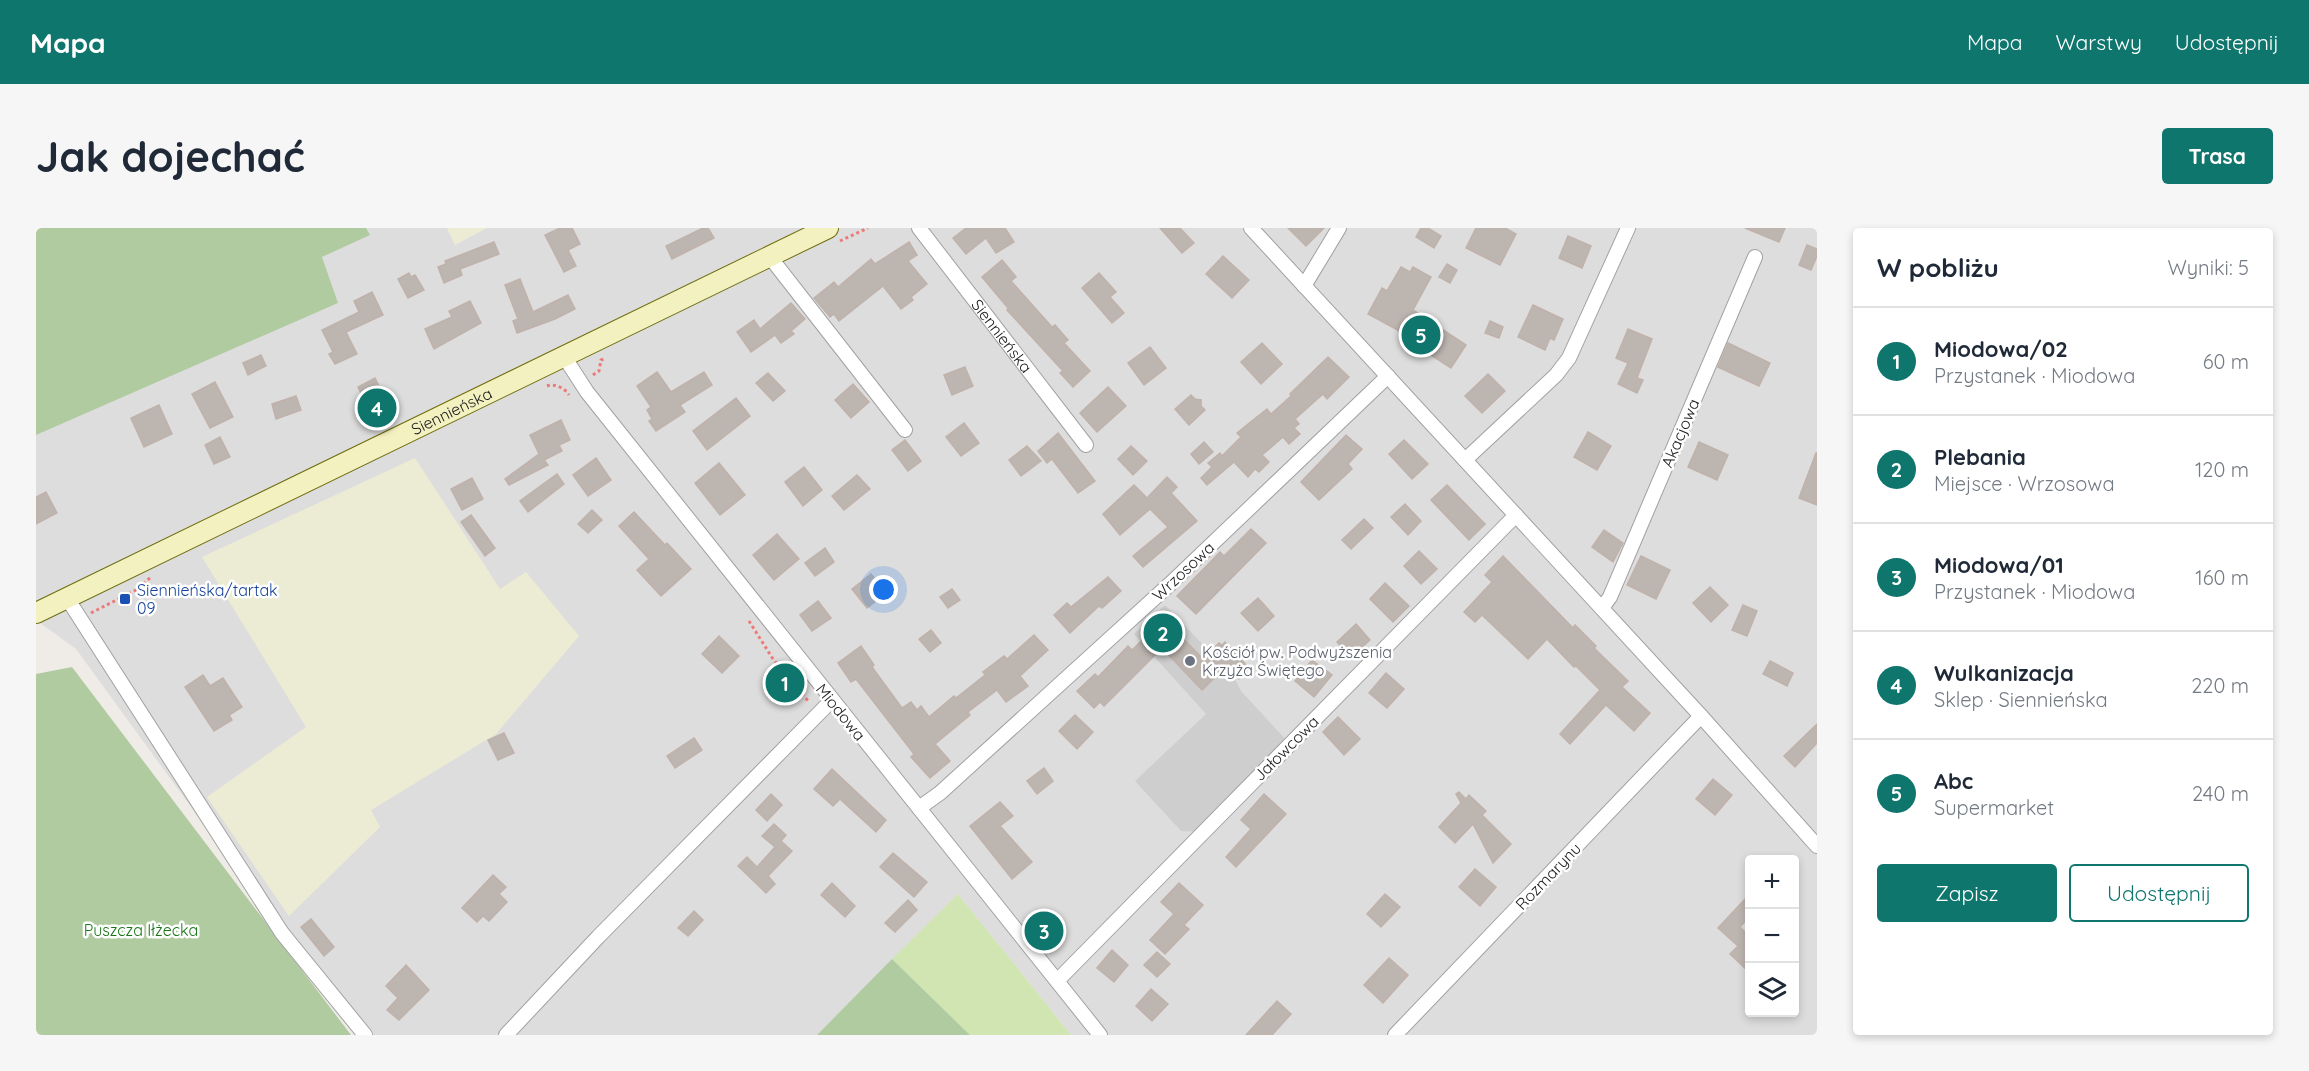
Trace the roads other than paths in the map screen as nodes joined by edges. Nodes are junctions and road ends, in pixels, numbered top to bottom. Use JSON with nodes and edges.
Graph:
{"nodes":[{"id":1,"x":828,"y":228,"type":"edge"},
{"id":2,"x":919,"y":228,"type":"edge"},
{"id":3,"x":1251,"y":228,"type":"edge"},
{"id":4,"x":1339,"y":228,"type":"edge"},
{"id":5,"x":1628,"y":228,"type":"edge"},
{"id":6,"x":770,"y":257,"type":"junction"},
{"id":7,"x":1755,"y":257,"type":"dead end"},
{"id":8,"x":1304,"y":286,"type":"junction"},
{"id":9,"x":565,"y":358,"type":"junction"},
{"id":10,"x":1388,"y":376,"type":"junction"},
{"id":11,"x":905,"y":430,"type":"dead end"},
{"id":12,"x":1086,"y":445,"type":"dead end"},
{"id":13,"x":1466,"y":460,"type":"junction"},
{"id":14,"x":1516,"y":515,"type":"junction"},
{"id":15,"x":66,"y":598,"type":"junction"},
{"id":16,"x":1602,"y":608,"type":"junction"},
{"id":17,"x":36,"y":613,"type":"edge"},
{"id":18,"x":832,"y":700,"type":"junction"},
{"id":19,"x":1701,"y":716,"type":"junction"},
{"id":20,"x":918,"y":808,"type":"junction"},
{"id":21,"x":1817,"y":846,"type":"edge"},
{"id":22,"x":1057,"y":981,"type":"junction"},
{"id":23,"x":365,"y":1035,"type":"edge"},
{"id":24,"x":507,"y":1035,"type":"edge"},
{"id":25,"x":1100,"y":1035,"type":"edge"},
{"id":26,"x":1395,"y":1035,"type":"edge"}],
"edges":[{"from":1,"to":6,"type":"main road","name":"Siennieńska"},
{"from":2,"to":12,"type":"street","name":"Siennieńska"},
{"from":3,"to":8,"type":"street"},
{"from":4,"to":8,"type":"street"},
{"from":5,"to":13,"type":"street"},
{"from":6,"to":9,"type":"main road","name":"Siennieńska"},
{"from":6,"to":11,"type":"street"},
{"from":7,"to":16,"type":"street","name":"Akacjowa"},
{"from":8,"to":10,"type":"street"},
{"from":9,"to":15,"type":"main road","name":"Siennieńska"},
{"from":9,"to":18,"type":"street","name":"Miodowa"},
{"from":10,"to":13,"type":"street"},
{"from":10,"to":20,"type":"street","name":"Wrzosowa"},
{"from":13,"to":14,"type":"street"},
{"from":14,"to":16,"type":"street"},
{"from":14,"to":22,"type":"street","name":"Jałowcowa"},
{"from":15,"to":17,"type":"main road","name":"Siennieńska"},
{"from":15,"to":23,"type":"street"},
{"from":16,"to":19,"type":"street"},
{"from":18,"to":20,"type":"street","name":"Miodowa"},
{"from":18,"to":24,"type":"street"},
{"from":19,"to":21,"type":"street"},
{"from":19,"to":26,"type":"street","name":"Rozmarynu"},
{"from":20,"to":22,"type":"street","name":"Miodowa"},
{"from":22,"to":25,"type":"street","name":"Miodowa"}]}
